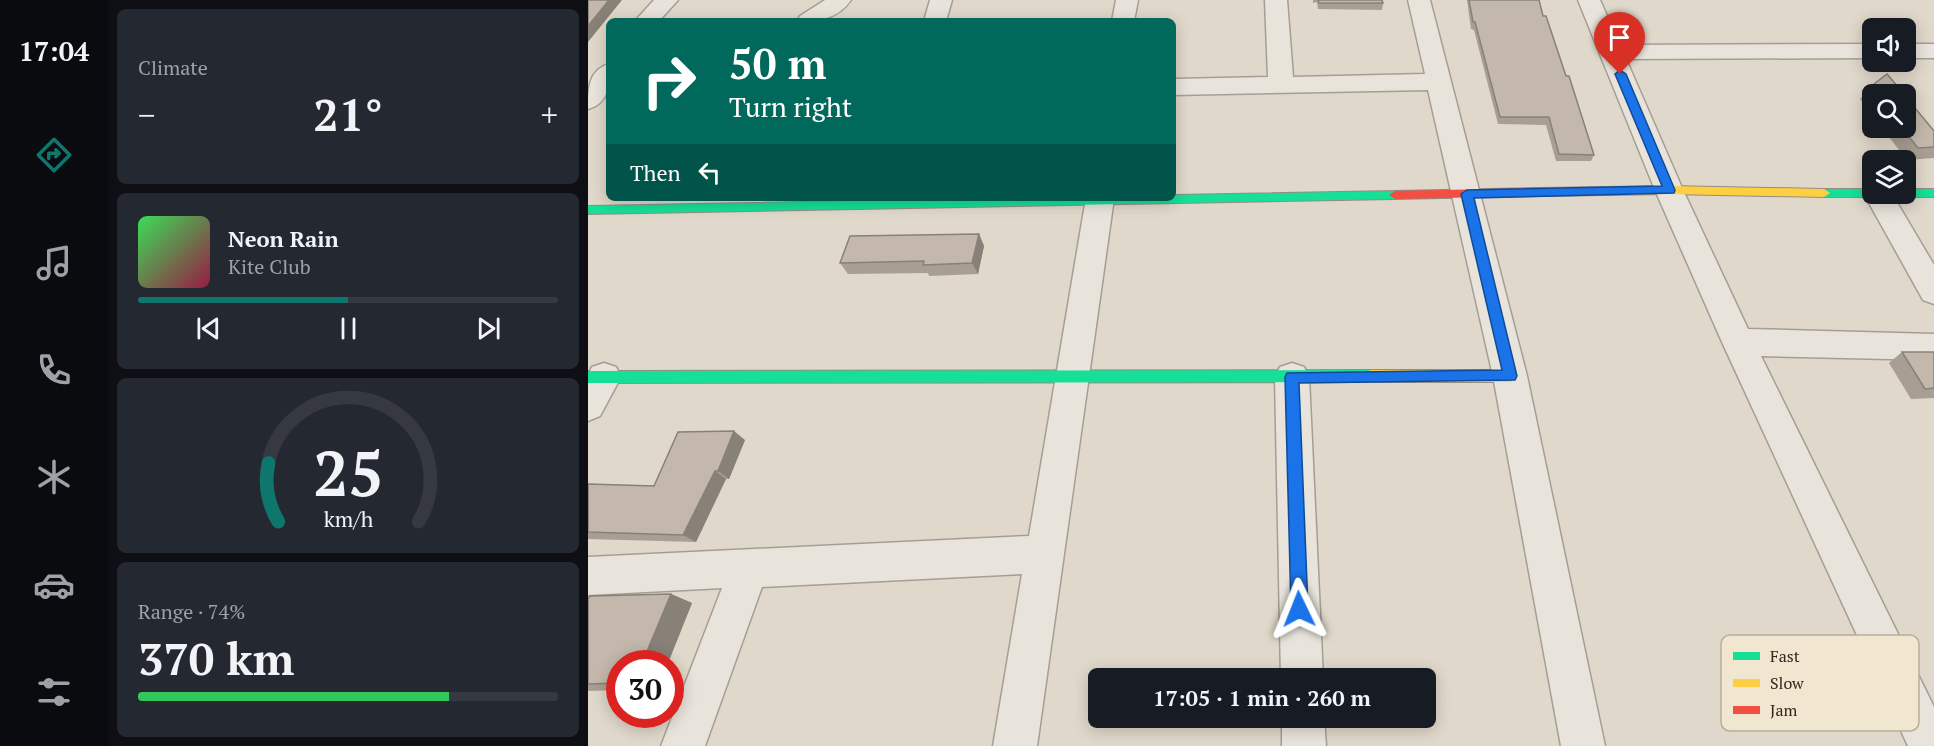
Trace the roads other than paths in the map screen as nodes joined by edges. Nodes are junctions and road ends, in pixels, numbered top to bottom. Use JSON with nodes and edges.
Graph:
{"nodes":[{"id":1,"x":667,"y":0,"type":"edge"},
{"id":2,"x":840,"y":0,"type":"edge"},
{"id":3,"x":941,"y":0,"type":"edge"},
{"id":4,"x":1127,"y":0,"type":"edge"},
{"id":5,"x":1276,"y":0,"type":"edge"},
{"id":6,"x":1419,"y":0,"type":"edge"},
{"id":7,"x":1589,"y":0,"type":"edge"},
{"id":8,"x":649,"y":18,"type":"edge"},
{"id":9,"x":813,"y":18,"type":"edge"},
{"id":10,"x":936,"y":18,"type":"edge"},
{"id":11,"x":1124,"y":18,"type":"edge"},
{"id":12,"x":1862,"y":51,"type":"edge"},
{"id":13,"x":1916,"y":51,"type":"edge"},
{"id":14,"x":1934,"y":51,"type":"edge"},
{"id":15,"x":1611,"y":52,"type":"junction"},
{"id":16,"x":606,"y":78,"type":"edge"},
{"id":17,"x":1439,"y":82,"type":"junction"},
{"id":18,"x":1281,"y":85,"type":"junction"},
{"id":19,"x":1176,"y":87,"type":"edge"},
{"id":20,"x":596,"y":98,"type":"edge"},
{"id":21,"x":1670,"y":190,"type":"junction"},
{"id":22,"x":1916,"y":193,"type":"edge"},
{"id":23,"x":1934,"y":193,"type":"edge"},
{"id":24,"x":1467,"y":194,"type":"junction"},
{"id":25,"x":1862,"y":194,"type":"edge"},
{"id":26,"x":1176,"y":198,"type":"edge"},
{"id":27,"x":896,"y":201,"type":"edge"},
{"id":28,"x":1100,"y":201,"type":"edge"},
{"id":29,"x":691,"y":203,"type":"edge"},
{"id":30,"x":1884,"y":204,"type":"edge"},
{"id":31,"x":588,"y":210,"type":"edge"},
{"id":32,"x":1934,"y":292,"type":"edge"},
{"id":33,"x":1738,"y":342,"type":"junction"},
{"id":34,"x":1934,"y":347,"type":"edge"},
{"id":35,"x":1510,"y":376,"type":"junction"},
{"id":36,"x":596,"y":377,"type":"edge"},
{"id":37,"x":1292,"y":377,"type":"junction"},
{"id":38,"x":1072,"y":378,"type":"junction"},
{"id":39,"x":588,"y":406,"type":"edge"},
{"id":40,"x":1045,"y":554,"type":"junction"},
{"id":41,"x":749,"y":568,"type":"junction"},
{"id":42,"x":588,"y":576,"type":"edge"},
{"id":43,"x":1877,"y":635,"type":"edge"},
{"id":44,"x":1302,"y":668,"type":"edge"},
{"id":45,"x":1919,"y":723,"type":"edge"},
{"id":46,"x":1303,"y":728,"type":"edge"},
{"id":47,"x":683,"y":746,"type":"edge"},
{"id":48,"x":1015,"y":746,"type":"edge"},
{"id":49,"x":1304,"y":746,"type":"edge"},
{"id":50,"x":1583,"y":746,"type":"edge"},
{"id":51,"x":1930,"y":746,"type":"edge"}],
"edges":[{"from":1,"to":8,"type":"street"},
{"from":2,"to":9,"type":"street"},
{"from":3,"to":10,"type":"street"},
{"from":4,"to":11,"type":"street"},
{"from":5,"to":18,"type":"street"},
{"from":6,"to":17,"type":"street"},
{"from":7,"to":15,"type":"street"},
{"from":12,"to":15,"type":"street"},
{"from":13,"to":14,"type":"street"},
{"from":15,"to":21,"type":"street"},
{"from":16,"to":20,"type":"street"},
{"from":17,"to":18,"type":"street"},
{"from":17,"to":24,"type":"street"},
{"from":18,"to":19,"type":"street"},
{"from":21,"to":24,"type":"street"},
{"from":21,"to":25,"type":"street"},
{"from":21,"to":33,"type":"street"},
{"from":22,"to":23,"type":"street"},
{"from":24,"to":26,"type":"street"},
{"from":24,"to":35,"type":"street"},
{"from":27,"to":29,"type":"street"},
{"from":28,"to":38,"type":"street"},
{"from":29,"to":31,"type":"street"},
{"from":30,"to":32,"type":"street"},
{"from":33,"to":34,"type":"street"},
{"from":33,"to":43,"type":"street"},
{"from":35,"to":37,"type":"street"},
{"from":35,"to":50,"type":"street"},
{"from":36,"to":38,"type":"street"},
{"from":36,"to":39,"type":"street"},
{"from":37,"to":38,"type":"street"},
{"from":37,"to":44,"type":"street"},
{"from":38,"to":40,"type":"street"},
{"from":40,"to":41,"type":"street"},
{"from":40,"to":48,"type":"street"},
{"from":41,"to":42,"type":"street"},
{"from":41,"to":47,"type":"street"},
{"from":45,"to":51,"type":"street"},
{"from":46,"to":49,"type":"street"}]}
